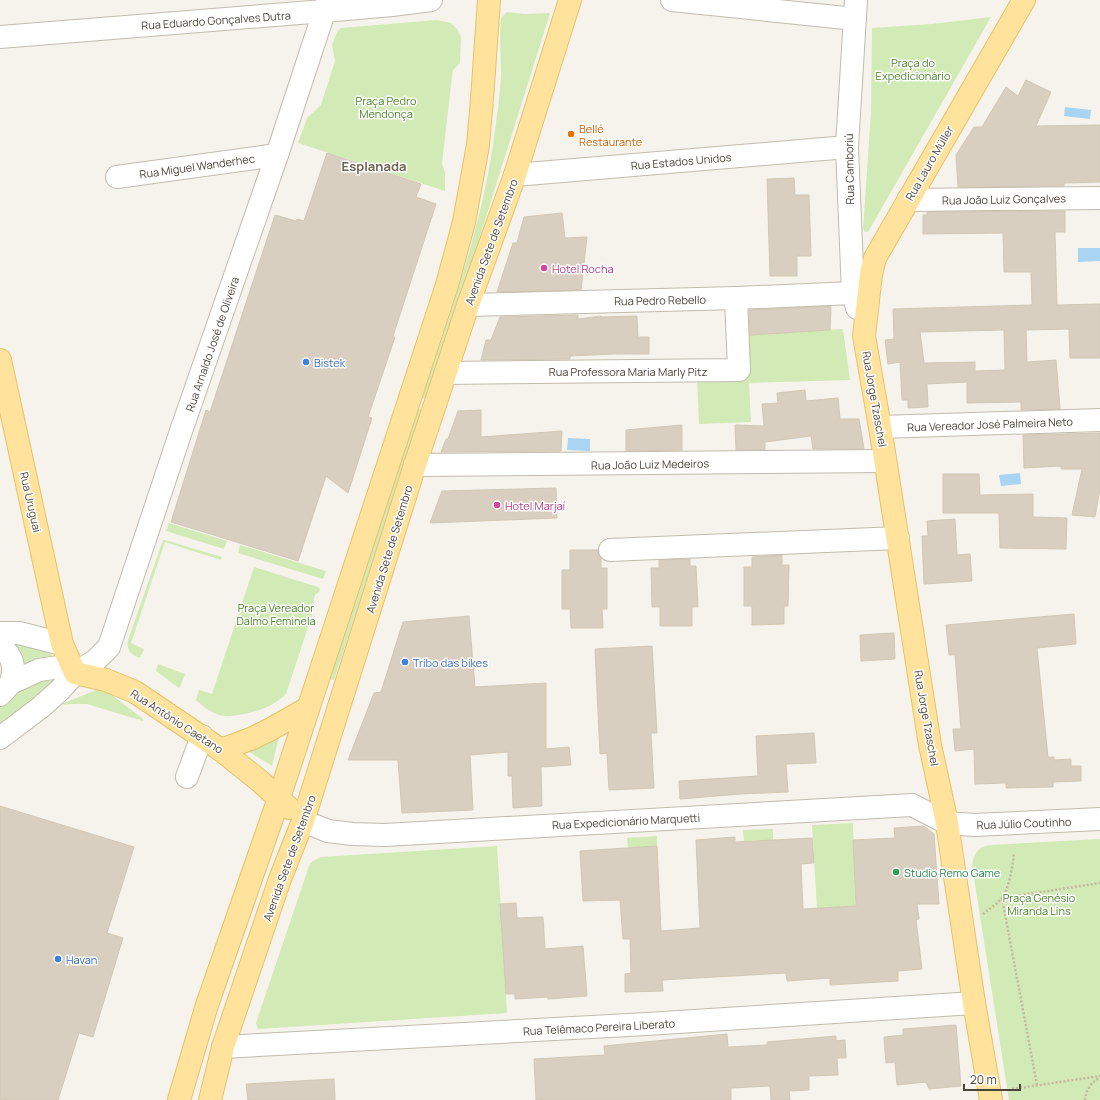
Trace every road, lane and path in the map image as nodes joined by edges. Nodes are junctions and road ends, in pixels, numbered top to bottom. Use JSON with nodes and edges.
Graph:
{"nodes":[{"id":1,"x":431,"y":0,"type":"edge"},
{"id":2,"x":488,"y":0,"type":"edge"},
{"id":3,"x":570,"y":0,"type":"edge"},
{"id":4,"x":672,"y":0,"type":"edge"},
{"id":5,"x":1024,"y":0,"type":"edge"},
{"id":6,"x":390,"y":3,"type":"edge"},
{"id":7,"x":326,"y":6,"type":"edge"},
{"id":8,"x":856,"y":10,"type":"edge"},
{"id":9,"x":0,"y":37,"type":"edge"},
{"id":10,"x":847,"y":147,"type":"junction"},
{"id":11,"x":277,"y":155,"type":"junction"},
{"id":12,"x":515,"y":175,"type":"junction"},
{"id":13,"x":117,"y":177,"type":"dead end"},
{"id":14,"x":1100,"y":198,"type":"edge"},
{"id":15,"x":908,"y":200,"type":"junction"},
{"id":16,"x":853,"y":293,"type":"junction"},
{"id":17,"x":736,"y":298,"type":"junction"},
{"id":18,"x":468,"y":305,"type":"junction"},
{"id":19,"x":864,"y":336,"type":"junction"},
{"id":20,"x":0,"y":360,"type":"edge"},
{"id":21,"x":446,"y":373,"type":"junction"},
{"id":22,"x":5,"y":412,"type":"edge"},
{"id":23,"x":1100,"y":420,"type":"edge"},
{"id":24,"x":880,"y":428,"type":"junction"},
{"id":25,"x":885,"y":461,"type":"junction"},
{"id":26,"x":415,"y":466,"type":"junction"},
{"id":27,"x":898,"y":538,"type":"junction"},
{"id":28,"x":610,"y":550,"type":"dead end"},
{"id":29,"x":0,"y":633,"type":"edge"},
{"id":30,"x":62,"y":644,"type":"junction"},
{"id":31,"x":0,"y":646,"type":"edge"},
{"id":32,"x":75,"y":673,"type":"junction"},
{"id":33,"x":6,"y":689,"type":"edge"},
{"id":34,"x":308,"y":708,"type":"junction"},
{"id":35,"x":202,"y":736,"type":"junction"},
{"id":36,"x":0,"y":738,"type":"edge"},
{"id":37,"x":221,"y":750,"type":"junction"},
{"id":38,"x":186,"y":777,"type":"dead end"},
{"id":39,"x":279,"y":798,"type":"junction"},
{"id":40,"x":1100,"y":819,"type":"edge"},
{"id":41,"x":302,"y":821,"type":"junction"},
{"id":42,"x":947,"y":823,"type":"junction"},
{"id":43,"x":1014,"y":853,"type":"dead end"},
{"id":44,"x":1100,"y":883,"type":"edge"},
{"id":45,"x":1002,"y":898,"type":"junction"},
{"id":46,"x":983,"y":914,"type":"dead end"},
{"id":47,"x":974,"y":1003,"type":"junction"},
{"id":48,"x":223,"y":1047,"type":"junction"},
{"id":49,"x":1100,"y":1077,"type":"edge"},
{"id":50,"x":1037,"y":1085,"type":"junction"},
{"id":51,"x":1012,"y":1089,"type":"dead end"},
{"id":52,"x":179,"y":1100,"type":"edge"},
{"id":53,"x":210,"y":1100,"type":"edge"},
{"id":54,"x":991,"y":1100,"type":"edge"},
{"id":55,"x":1086,"y":1100,"type":"edge"}],
"edges":[{"from":1,"to":6,"type":"street","name":"Rua Eduardo Gonçalves Dutra"},
{"from":2,"to":34,"type":"main road"},
{"from":3,"to":12,"type":"main road","name":"Avenida Sete de Setembro"},
{"from":4,"to":8,"type":"street"},
{"from":5,"to":15,"type":"main road","name":"Rua Lauro Müller"},
{"from":6,"to":7,"type":"street","name":"Rua Eduardo Gonçalves Dutra"},
{"from":7,"to":9,"type":"street","name":"Rua Eduardo Gonçalves Dutra"},
{"from":7,"to":11,"type":"street","name":"Rua Arnaldo José de Oliveira"},
{"from":8,"to":10,"type":"street","name":"Rua Camboriú"},
{"from":10,"to":12,"type":"street","name":"Rua Estados Unidos"},
{"from":10,"to":16,"type":"street","name":"Rua Camboriú"},
{"from":11,"to":13,"type":"street","name":"Rua Miguel Wanderhec"},
{"from":11,"to":32,"type":"street","name":"Rua Arnaldo José de Oliveira"},
{"from":12,"to":18,"type":"main road","name":"Avenida Sete de Setembro"},
{"from":14,"to":15,"type":"street","name":"Rua João Luiz Gonçalves"},
{"from":15,"to":19,"type":"main road","name":"Rua Lauro Müller"},
{"from":16,"to":17,"type":"street","name":"Rua Pedro Rebello"},
{"from":16,"to":19,"type":"street","name":"Rua Camboriú"},
{"from":17,"to":18,"type":"street","name":"Rua Pedro Rebello"},
{"from":17,"to":21,"type":"street","name":"Rua Professora Maria Marly Pitz"},
{"from":18,"to":21,"type":"main road","name":"Avenida Sete de Setembro"},
{"from":19,"to":24,"type":"main road","name":"Rua Jorge Tzaschel"},
{"from":20,"to":22,"type":"main road","name":"Rua Uruguai"},
{"from":21,"to":26,"type":"main road","name":"Avenida Sete de Setembro"},
{"from":22,"to":30,"type":"main road","name":"Rua Uruguai"},
{"from":23,"to":24,"type":"street","name":"Rua Vereador José Palmeira Neto"},
{"from":24,"to":25,"type":"main road","name":"Rua Jorge Tzaschel"},
{"from":25,"to":26,"type":"street","name":"Rua João Luiz Medeiros"},
{"from":25,"to":27,"type":"main road","name":"Rua Jorge Tzaschel"},
{"from":26,"to":41,"type":"main road","name":"Avenida Sete de Setembro"},
{"from":27,"to":28,"type":"street"},
{"from":27,"to":42,"type":"main road","name":"Rua Jorge Tzaschel"},
{"from":29,"to":30,"type":"street"},
{"from":30,"to":32,"type":"main road"},
{"from":31,"to":33,"type":"street"},
{"from":32,"to":33,"type":"street"},
{"from":32,"to":35,"type":"main road","name":"Rua Antônio Caetano"},
{"from":32,"to":36,"type":"street","name":"Rua Arnaldo José de Oliveira"},
{"from":34,"to":37,"type":"main road"},
{"from":34,"to":39,"type":"main road"},
{"from":35,"to":37,"type":"main road","name":"Rua Antônio Caetano"},
{"from":35,"to":38,"type":"street"},
{"from":37,"to":39,"type":"main road","name":"Rua Antônio Caetano"},
{"from":39,"to":41,"type":"main road","name":"Rua Antônio Caetano"},
{"from":39,"to":52,"type":"main road"},
{"from":40,"to":42,"type":"street","name":"Rua Júlio Coutinho"},
{"from":41,"to":42,"type":"street","name":"Rua Expedicionário Marquetti"},
{"from":41,"to":48,"type":"main road","name":"Avenida Sete de Setembro"},
{"from":42,"to":47,"type":"main road","name":"Rua Jorge Tzaschel"},
{"from":43,"to":45,"type":"path"},
{"from":44,"to":45,"type":"path"},
{"from":45,"to":46,"type":"path"},
{"from":45,"to":50,"type":"path"},
{"from":47,"to":48,"type":"street","name":"Rua Telêmaco Pereira Liberato"},
{"from":47,"to":54,"type":"main road","name":"Rua Jorge Tzaschel"},
{"from":48,"to":53,"type":"main road","name":"Avenida Sete de Setembro"},
{"from":49,"to":50,"type":"path"},
{"from":49,"to":55,"type":"path"},
{"from":50,"to":51,"type":"path"}]}
